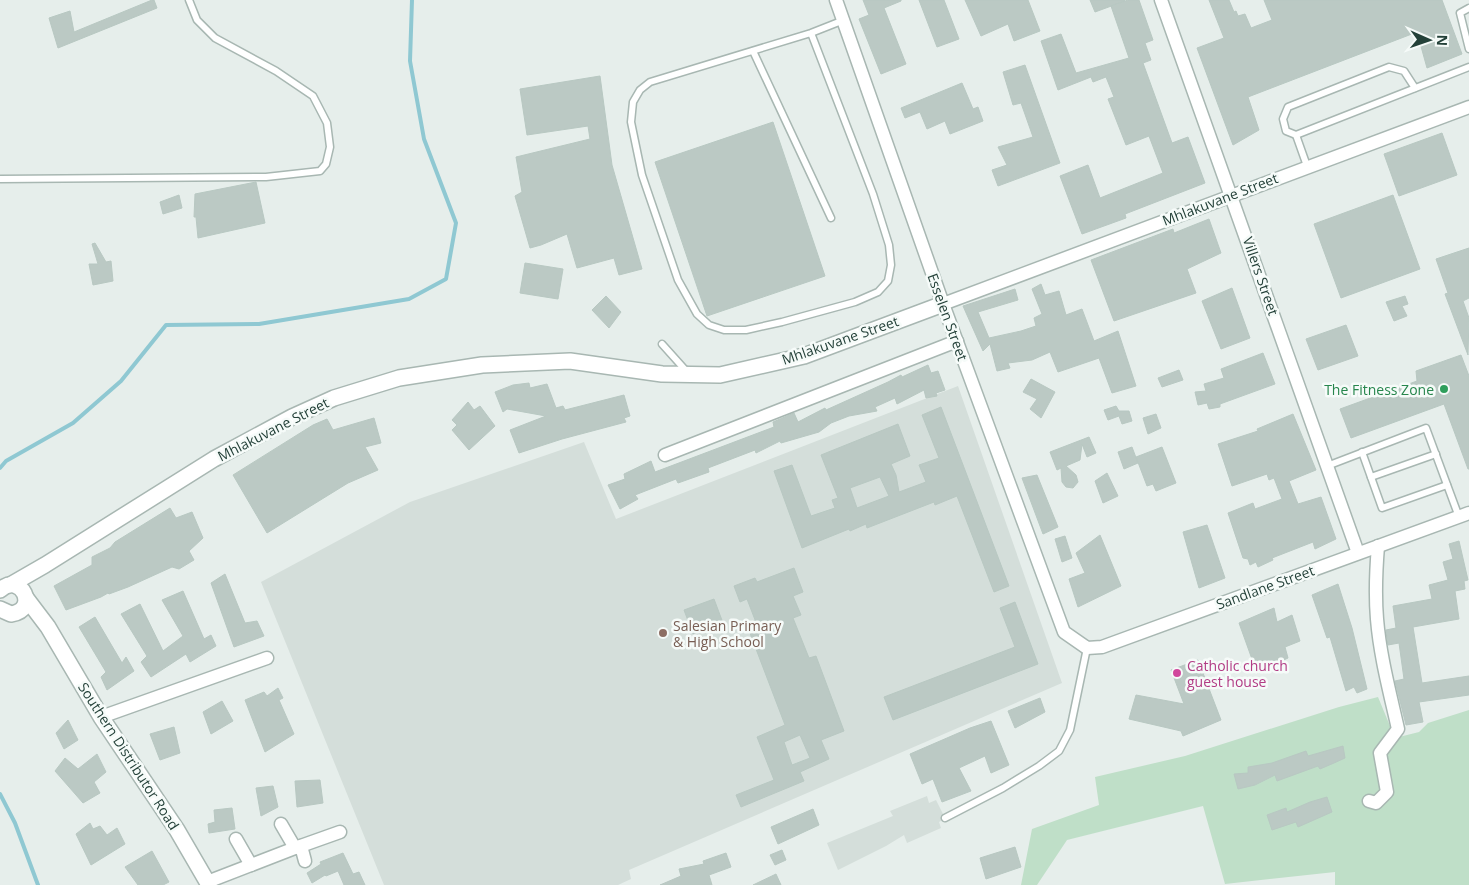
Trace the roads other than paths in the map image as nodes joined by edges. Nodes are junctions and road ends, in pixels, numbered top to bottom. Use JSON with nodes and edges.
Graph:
{"nodes":[{"id":1,"x":189,"y":0,"type":"edge"},
{"id":2,"x":836,"y":0,"type":"edge"},
{"id":3,"x":1162,"y":0,"type":"edge"},
{"id":4,"x":1469,"y":8,"type":"edge"},
{"id":5,"x":844,"y":20,"type":"junction"},
{"id":6,"x":811,"y":34,"type":"junction"},
{"id":7,"x":1469,"y":49,"type":"edge"},
{"id":8,"x":753,"y":51,"type":"junction"},
{"id":9,"x":1469,"y":67,"type":"edge"},
{"id":10,"x":1415,"y":88,"type":"junction"},
{"id":11,"x":1469,"y":106,"type":"edge"},
{"id":12,"x":1296,"y":135,"type":"junction"},
{"id":13,"x":1307,"y":166,"type":"junction"},
{"id":14,"x":0,"y":180,"type":"edge"},
{"id":15,"x":1232,"y":194,"type":"junction"},
{"id":16,"x":831,"y":218,"type":"dead end"},
{"id":17,"x":943,"y":304,"type":"junction"},
{"id":18,"x":957,"y":341,"type":"junction"},
{"id":19,"x":662,"y":344,"type":"dead end"},
{"id":20,"x":689,"y":374,"type":"junction"},
{"id":21,"x":1362,"y":452,"type":"junction"},
{"id":22,"x":1436,"y":454,"type":"junction"},
{"id":23,"x":665,"y":455,"type":"dead end"},
{"id":24,"x":1327,"y":466,"type":"junction"},
{"id":25,"x":1371,"y":477,"type":"junction"},
{"id":26,"x":1447,"y":485,"type":"junction"},
{"id":27,"x":1464,"y":515,"type":"edge"},
{"id":28,"x":1378,"y":546,"type":"junction"},
{"id":29,"x":1358,"y":553,"type":"junction"},
{"id":30,"x":46,"y":565,"type":"junction"},
{"id":31,"x":3,"y":588,"type":"edge"},
{"id":32,"x":25,"y":596,"type":"junction"},
{"id":33,"x":0,"y":609,"type":"edge"},
{"id":34,"x":15,"y":613,"type":"junction"},
{"id":35,"x":48,"y":627,"type":"junction"},
{"id":36,"x":1087,"y":648,"type":"junction"},
{"id":37,"x":267,"y":658,"type":"dead end"},
{"id":38,"x":102,"y":717,"type":"junction"},
{"id":39,"x":1369,"y":801,"type":"dead end"},
{"id":40,"x":945,"y":818,"type":"dead end"},
{"id":41,"x":281,"y":824,"type":"dead end"},
{"id":42,"x":340,"y":832,"type":"dead end"},
{"id":43,"x":236,"y":839,"type":"dead end"},
{"id":44,"x":298,"y":847,"type":"junction"},
{"id":45,"x":305,"y":862,"type":"dead end"},
{"id":46,"x":250,"y":865,"type":"junction"},
{"id":47,"x":208,"y":884,"type":"edge"}],
"edges":[{"from":1,"to":14,"type":"lane"},
{"from":2,"to":5,"type":"street","name":"Esselen Street"},
{"from":3,"to":15,"type":"street","name":"Villers Street"},
{"from":4,"to":7,"type":"lane"},
{"from":5,"to":6,"type":"lane"},
{"from":5,"to":17,"type":"street","name":"Esselen Street"},
{"from":6,"to":8,"type":"lane"},
{"from":6,"to":8,"type":"lane"},
{"from":8,"to":16,"type":"lane"},
{"from":9,"to":10,"type":"lane"},
{"from":10,"to":12,"type":"lane"},
{"from":10,"to":12,"type":"lane"},
{"from":11,"to":13,"type":"street","name":"Mhlakuvane Street"},
{"from":12,"to":13,"type":"lane"},
{"from":13,"to":15,"type":"street","name":"Mhlakuvane Street"},
{"from":15,"to":17,"type":"street","name":"Mhlakuvane Street"},
{"from":15,"to":24,"type":"street","name":"Villers Street"},
{"from":17,"to":18,"type":"street","name":"Esselen Street"},
{"from":17,"to":20,"type":"street","name":"Mhlakuvane Street"},
{"from":18,"to":23,"type":"street"},
{"from":18,"to":36,"type":"street","name":"Esselen Street"},
{"from":19,"to":20,"type":"lane"},
{"from":20,"to":30,"type":"street","name":"Mhlakuvane Street"},
{"from":21,"to":22,"type":"lane"},
{"from":21,"to":24,"type":"lane"},
{"from":21,"to":25,"type":"lane"},
{"from":22,"to":25,"type":"lane"},
{"from":22,"to":26,"type":"lane"},
{"from":24,"to":29,"type":"street","name":"Villers Street"},
{"from":25,"to":26,"type":"lane"},
{"from":26,"to":27,"type":"lane"},
{"from":27,"to":28,"type":"street","name":"Sandlane Street"},
{"from":28,"to":29,"type":"street","name":"Sandlane Street"},
{"from":28,"to":39,"type":"street"},
{"from":29,"to":36,"type":"street","name":"Sandlane Street"},
{"from":30,"to":31,"type":"street","name":"Mhlakuvane Street"},
{"from":30,"to":32,"type":"street","name":"Mhlakuvane Street"},
{"from":31,"to":32,"type":"street","name":"Southern Distributor Road"},
{"from":32,"to":34,"type":"street","name":"Mhlakuvane Street"},
{"from":32,"to":35,"type":"street","name":"Southern Distributor Road"},
{"from":33,"to":34,"type":"street"},
{"from":34,"to":35,"type":"street"},
{"from":35,"to":38,"type":"street","name":"Southern Distributor Road"},
{"from":36,"to":40,"type":"lane"},
{"from":37,"to":38,"type":"street"},
{"from":38,"to":47,"type":"street","name":"Southern Distributor Road"},
{"from":41,"to":44,"type":"street"},
{"from":42,"to":44,"type":"street"},
{"from":43,"to":46,"type":"street"},
{"from":44,"to":45,"type":"street"},
{"from":44,"to":46,"type":"street"},
{"from":46,"to":47,"type":"street"}]}
